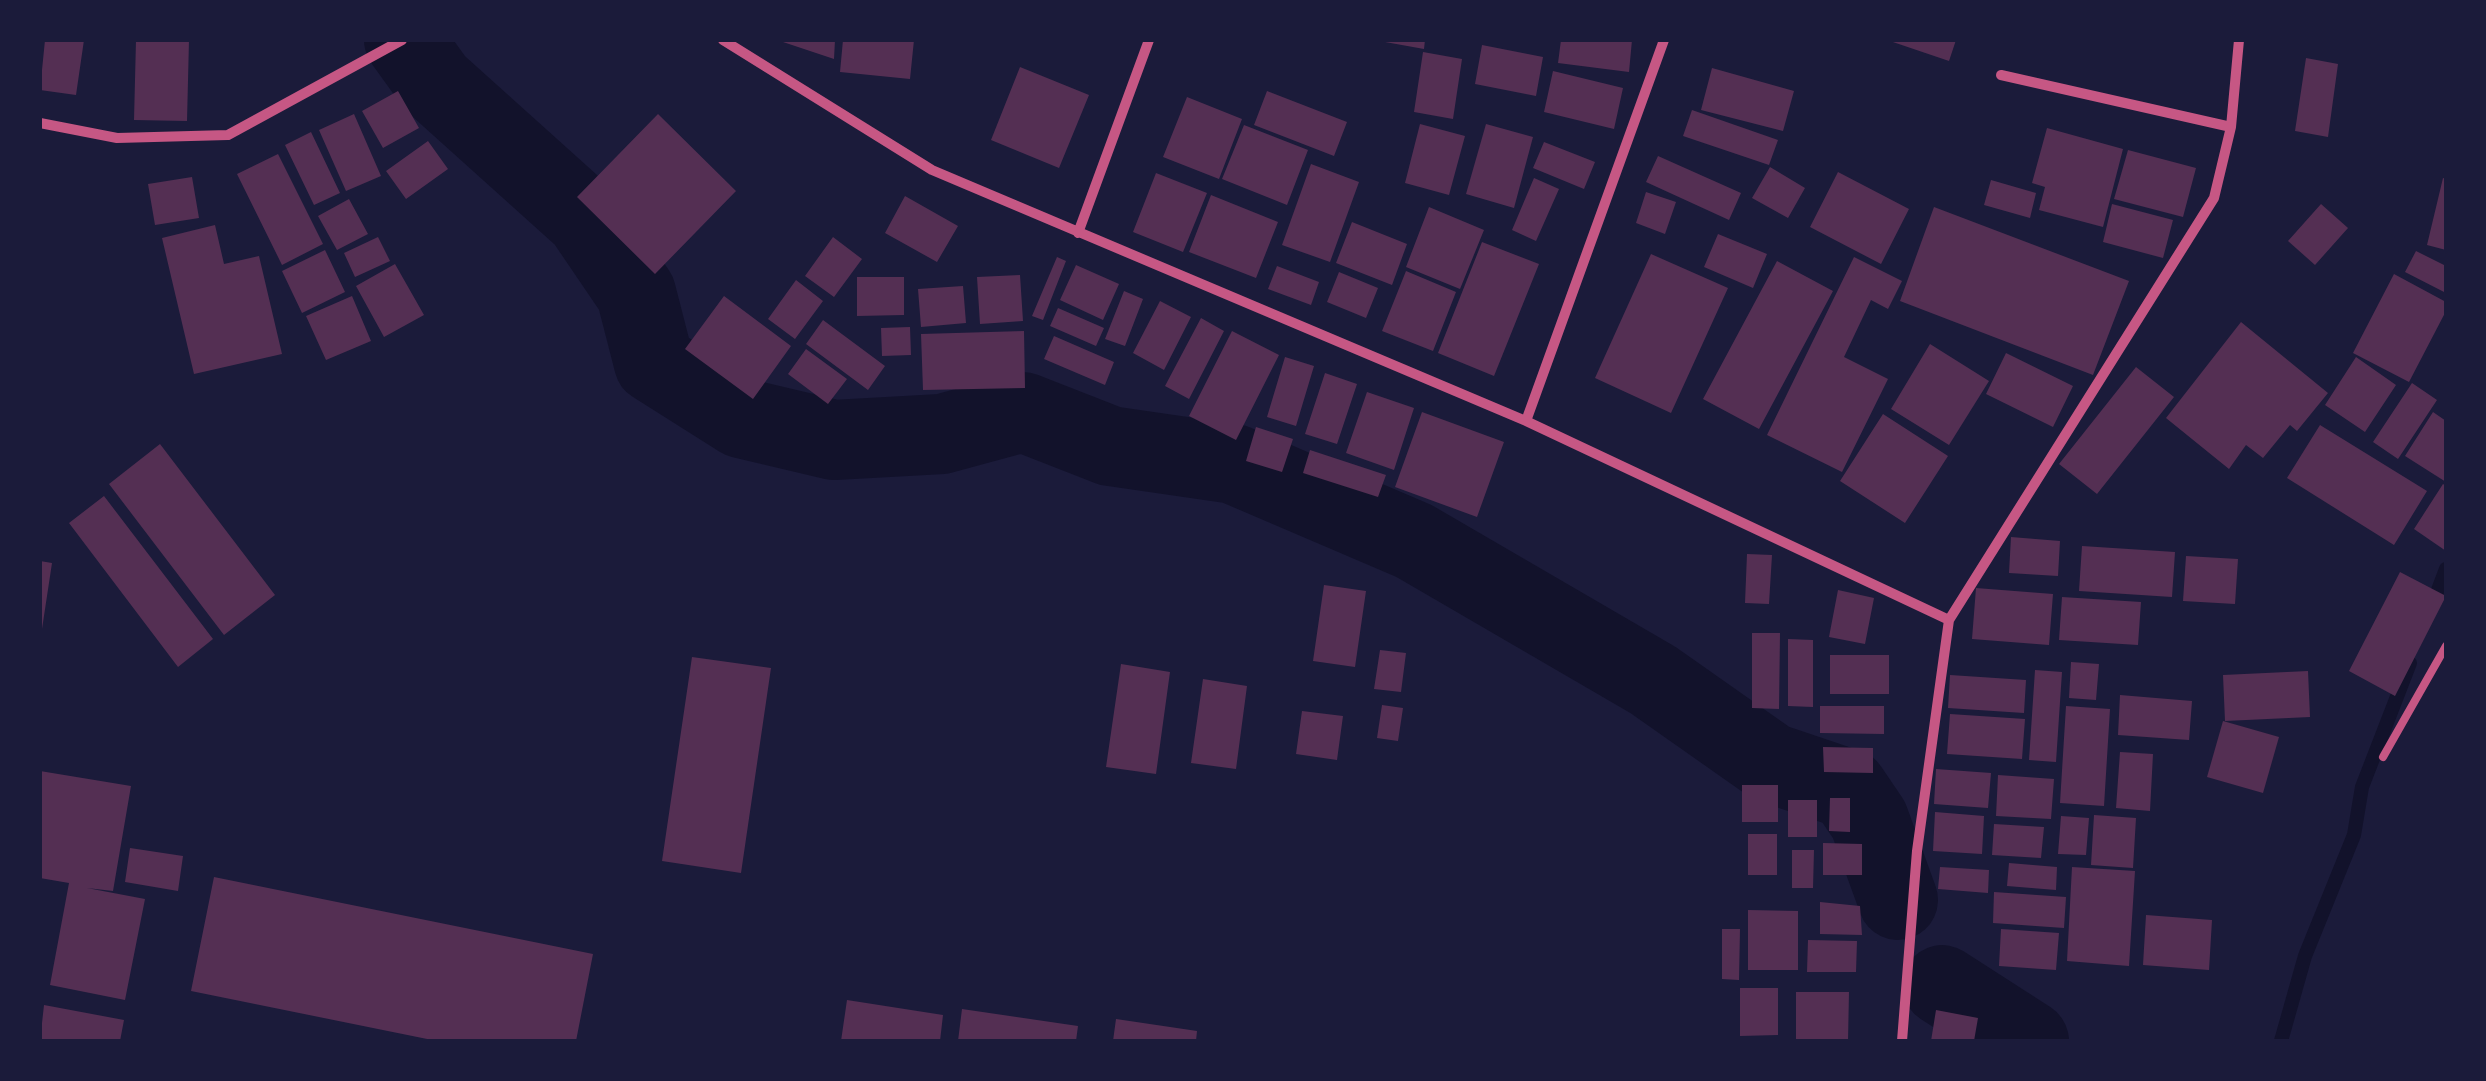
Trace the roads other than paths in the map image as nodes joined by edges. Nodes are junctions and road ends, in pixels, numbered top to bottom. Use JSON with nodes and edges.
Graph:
{"nodes":[{"id":1,"x":402,"y":40,"type":"edge"},
{"id":2,"x":723,"y":40,"type":"edge"},
{"id":3,"x":1149,"y":40,"type":"edge"},
{"id":4,"x":1664,"y":40,"type":"edge"},
{"id":5,"x":2240,"y":40,"type":"edge"},
{"id":6,"x":2001,"y":74,"type":"dead end"},
{"id":7,"x":40,"y":123,"type":"edge"},
{"id":8,"x":2231,"y":126,"type":"junction"},
{"id":9,"x":1078,"y":233,"type":"junction"},
{"id":10,"x":1526,"y":422,"type":"junction"},
{"id":11,"x":1949,"y":620,"type":"junction"},
{"id":12,"x":2446,"y":646,"type":"edge"},
{"id":13,"x":2383,"y":757,"type":"dead end"},
{"id":14,"x":1902,"y":1041,"type":"edge"}],
"edges":[{"from":1,"to":7,"type":"street"},
{"from":2,"to":9,"type":"street"},
{"from":3,"to":9,"type":"street"},
{"from":4,"to":10,"type":"street"},
{"from":5,"to":8,"type":"street"},
{"from":6,"to":8,"type":"street"},
{"from":8,"to":11,"type":"street"},
{"from":9,"to":10,"type":"street"},
{"from":10,"to":11,"type":"street"},
{"from":11,"to":14,"type":"street"},
{"from":12,"to":13,"type":"lane"}]}
